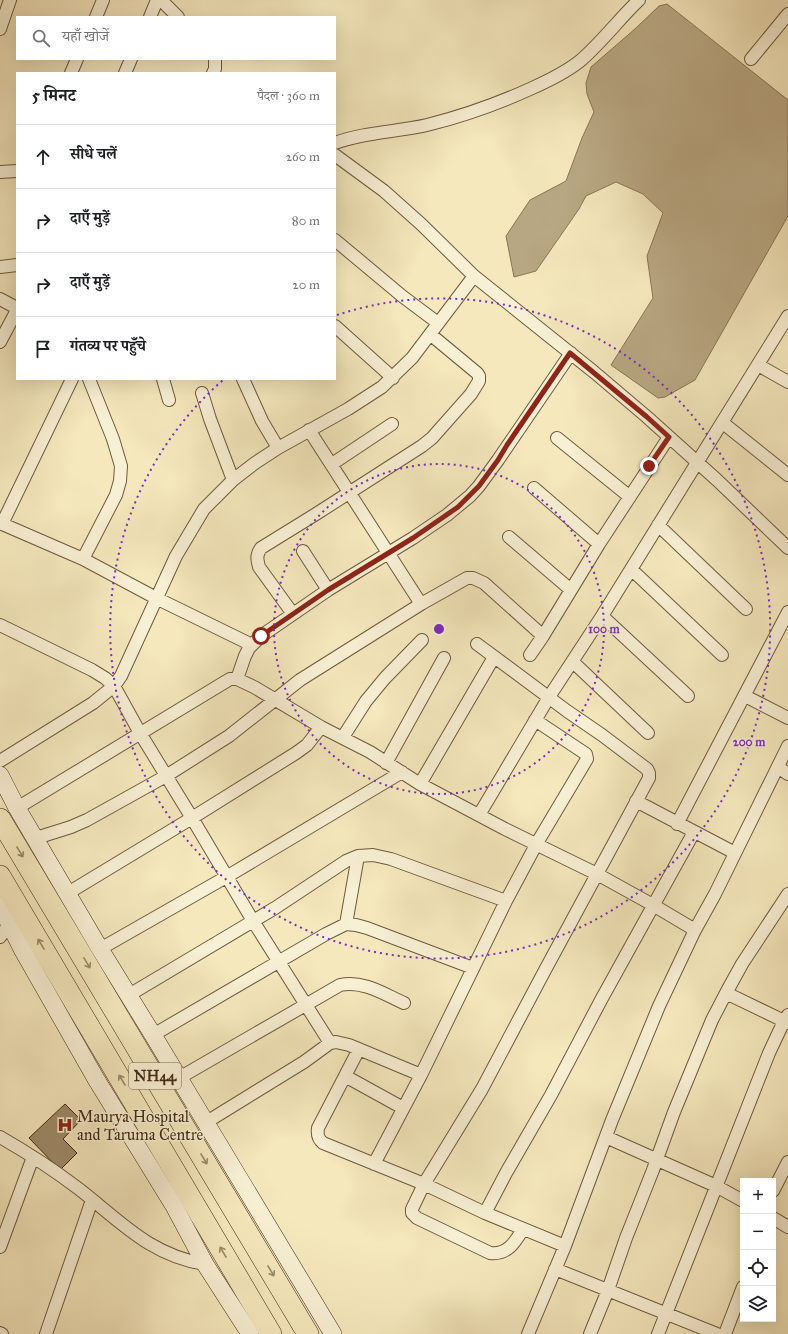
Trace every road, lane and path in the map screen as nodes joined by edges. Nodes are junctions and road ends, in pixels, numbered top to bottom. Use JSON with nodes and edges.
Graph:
{"nodes":[{"id":1,"x":10,"y":0,"type":"edge"},
{"id":2,"x":103,"y":0,"type":"edge"},
{"id":3,"x":157,"y":0,"type":"edge"},
{"id":4,"x":160,"y":0,"type":"edge"},
{"id":5,"x":639,"y":0,"type":"edge"},
{"id":6,"x":788,"y":14,"type":"edge"},
{"id":7,"x":96,"y":16,"type":"edge"},
{"id":8,"x":150,"y":16,"type":"edge"},
{"id":9,"x":177,"y":16,"type":"edge"},
{"id":10,"x":0,"y":29,"type":"edge"},
{"id":11,"x":751,"y":59,"type":"dead end"},
{"id":12,"x":76,"y":60,"type":"edge"},
{"id":13,"x":131,"y":60,"type":"edge"},
{"id":14,"x":215,"y":60,"type":"edge"},
{"id":15,"x":70,"y":72,"type":"edge"},
{"id":16,"x":125,"y":72,"type":"edge"},
{"id":17,"x":214,"y":72,"type":"edge"},
{"id":18,"x":336,"y":143,"type":"edge"},
{"id":19,"x":336,"y":156,"type":"edge"},
{"id":20,"x":16,"y":171,"type":"edge"},
{"id":21,"x":0,"y":172,"type":"edge"},
{"id":22,"x":336,"y":241,"type":"edge"},
{"id":23,"x":16,"y":265,"type":"edge"},
{"id":24,"x":0,"y":267,"type":"edge"},
{"id":25,"x":474,"y":276,"type":"junction"},
{"id":26,"x":0,"y":299,"type":"edge"},
{"id":27,"x":16,"y":308,"type":"edge"},
{"id":28,"x":16,"y":311,"type":"edge"},
{"id":29,"x":788,"y":316,"type":"edge"},
{"id":30,"x":438,"y":323,"type":"junction"},
{"id":31,"x":336,"y":327,"type":"edge"},
{"id":32,"x":430,"y":334,"type":"junction"},
{"id":33,"x":0,"y":342,"type":"edge"},
{"id":34,"x":570,"y":353,"type":"junction"},
{"id":35,"x":758,"y":366,"type":"junction"},
{"id":36,"x":394,"y":378,"type":"junction"},
{"id":37,"x":72,"y":380,"type":"edge"},
{"id":38,"x":89,"y":380,"type":"edge"},
{"id":39,"x":163,"y":380,"type":"edge"},
{"id":40,"x":243,"y":380,"type":"edge"},
{"id":41,"x":788,"y":382,"type":"edge"},
{"id":42,"x":202,"y":394,"type":"dead end"},
{"id":43,"x":169,"y":400,"type":"dead end"},
{"id":44,"x":723,"y":423,"type":"junction"},
{"id":45,"x":392,"y":424,"type":"dead end"},
{"id":46,"x":309,"y":430,"type":"junction"},
{"id":47,"x":669,"y":437,"type":"junction"},
{"id":48,"x":557,"y":438,"type":"dead end"},
{"id":49,"x":278,"y":448,"type":"junction"},
{"id":50,"x":698,"y":462,"type":"junction"},
{"id":51,"x":332,"y":464,"type":"junction"},
{"id":52,"x":788,"y":475,"type":"edge"},
{"id":53,"x":233,"y":480,"type":"junction"},
{"id":54,"x":534,"y":488,"type":"dead end"},
{"id":55,"x":350,"y":493,"type":"junction"},
{"id":56,"x":630,"y":497,"type":"junction"},
{"id":57,"x":1,"y":523,"type":"edge"},
{"id":58,"x":658,"y":525,"type":"junction"},
{"id":59,"x":509,"y":537,"type":"dead end"},
{"id":60,"x":599,"y":544,"type":"junction"},
{"id":61,"x":788,"y":548,"type":"edge"},
{"id":62,"x":303,"y":551,"type":"dead end"},
{"id":63,"x":389,"y":553,"type":"junction"},
{"id":64,"x":83,"y":559,"type":"junction"},
{"id":65,"x":631,"y":569,"type":"junction"},
{"id":66,"x":328,"y":590,"type":"junction"},
{"id":67,"x":571,"y":590,"type":"junction"},
{"id":68,"x":156,"y":598,"type":"junction"},
{"id":69,"x":421,"y":604,"type":"junction"},
{"id":70,"x":746,"y":609,"type":"dead end"},
{"id":71,"x":788,"y":612,"type":"edge"},
{"id":72,"x":293,"y":614,"type":"junction"},
{"id":73,"x":602,"y":616,"type":"junction"},
{"id":74,"x":0,"y":625,"type":"edge"},
{"id":75,"x":543,"y":636,"type":"junction"},
{"id":76,"x":422,"y":640,"type":"dead end"},
{"id":77,"x":477,"y":644,"type":"dead end"},
{"id":78,"x":252,"y":645,"type":"junction"},
{"id":79,"x":530,"y":655,"type":"dead end"},
{"id":80,"x":722,"y":655,"type":"dead end"},
{"id":81,"x":494,"y":657,"type":"junction"},
{"id":82,"x":444,"y":658,"type":"dead end"},
{"id":83,"x":573,"y":662,"type":"junction"},
{"id":84,"x":236,"y":680,"type":"junction"},
{"id":85,"x":114,"y":686,"type":"junction"},
{"id":86,"x":688,"y":696,"type":"dead end"},
{"id":87,"x":745,"y":696,"type":"junction"},
{"id":88,"x":549,"y":697,"type":"junction"},
{"id":89,"x":275,"y":699,"type":"junction"},
{"id":90,"x":788,"y":718,"type":"edge"},
{"id":91,"x":535,"y":720,"type":"junction"},
{"id":92,"x":321,"y":726,"type":"junction"},
{"id":93,"x":140,"y":733,"type":"junction"},
{"id":94,"x":648,"y":733,"type":"dead end"},
{"id":95,"x":343,"y":737,"type":"junction"},
{"id":96,"x":788,"y":746,"type":"edge"},
{"id":97,"x":0,"y":761,"type":"edge"},
{"id":98,"x":386,"y":763,"type":"junction"},
{"id":99,"x":778,"y":767,"type":"junction"},
{"id":100,"x":402,"y":772,"type":"junction"},
{"id":101,"x":788,"y":774,"type":"edge"},
{"id":102,"x":0,"y":775,"type":"edge"},
{"id":103,"x":166,"y":776,"type":"junction"},
{"id":104,"x":420,"y":784,"type":"junction"},
{"id":105,"x":636,"y":801,"type":"junction"},
{"id":106,"x":9,"y":813,"type":"edge"},
{"id":107,"x":479,"y":815,"type":"junction"},
{"id":108,"x":192,"y":818,"type":"junction"},
{"id":109,"x":677,"y":824,"type":"junction"},
{"id":110,"x":694,"y":832,"type":"junction"},
{"id":111,"x":36,"y":838,"type":"junction"},
{"id":112,"x":537,"y":844,"type":"junction"},
{"id":113,"x":736,"y":853,"type":"junction"},
{"id":114,"x":358,"y":856,"type":"junction"},
{"id":115,"x":597,"y":874,"type":"junction"},
{"id":116,"x":0,"y":876,"type":"edge"},
{"id":117,"x":228,"y":876,"type":"junction"},
{"id":118,"x":68,"y":893,"type":"junction"},
{"id":119,"x":788,"y":894,"type":"edge"},
{"id":120,"x":506,"y":901,"type":"junction"},
{"id":121,"x":0,"y":905,"type":"edge"},
{"id":122,"x":653,"y":905,"type":"junction"},
{"id":123,"x":253,"y":921,"type":"junction"},
{"id":124,"x":346,"y":924,"type":"junction"},
{"id":125,"x":5,"y":930,"type":"edge"},
{"id":126,"x":695,"y":930,"type":"junction"},
{"id":127,"x":100,"y":950,"type":"junction"},
{"id":128,"x":279,"y":962,"type":"junction"},
{"id":129,"x":473,"y":968,"type":"junction"},
{"id":130,"x":726,"y":993,"type":"junction"},
{"id":131,"x":129,"y":995,"type":"junction"},
{"id":132,"x":404,"y":1003,"type":"dead end"},
{"id":133,"x":305,"y":1004,"type":"junction"},
{"id":134,"x":787,"y":1019,"type":"edge"},
{"id":135,"x":153,"y":1035,"type":"junction"},
{"id":136,"x":330,"y":1043,"type":"junction"},
{"id":137,"x":359,"y":1049,"type":"junction"},
{"id":138,"x":421,"y":1075,"type":"junction"},
{"id":139,"x":345,"y":1076,"type":"junction"},
{"id":140,"x":179,"y":1078,"type":"junction"},
{"id":141,"x":403,"y":1108,"type":"junction"},
{"id":142,"x":205,"y":1123,"type":"junction"},
{"id":143,"x":0,"y":1137,"type":"edge"},
{"id":144,"x":606,"y":1137,"type":"junction"},
{"id":145,"x":33,"y":1157,"type":"junction"},
{"id":146,"x":657,"y":1159,"type":"junction"},
{"id":147,"x":788,"y":1162,"type":"edge"},
{"id":148,"x":374,"y":1164,"type":"junction"},
{"id":149,"x":424,"y":1184,"type":"junction"},
{"id":150,"x":716,"y":1186,"type":"junction"},
{"id":151,"x":776,"y":1186,"type":"edge"},
{"id":152,"x":740,"y":1199,"type":"edge"},
{"id":153,"x":92,"y":1200,"type":"junction"},
{"id":154,"x":485,"y":1213,"type":"junction"},
{"id":155,"x":776,"y":1220,"type":"edge"},
{"id":156,"x":788,"y":1227,"type":"edge"},
{"id":157,"x":523,"y":1228,"type":"junction"},
{"id":158,"x":0,"y":1246,"type":"edge"},
{"id":159,"x":565,"y":1246,"type":"junction"},
{"id":160,"x":205,"y":1264,"type":"junction"},
{"id":161,"x":556,"y":1269,"type":"junction"},
{"id":162,"x":608,"y":1290,"type":"junction"},
{"id":163,"x":740,"y":1295,"type":"edge"},
{"id":164,"x":666,"y":1314,"type":"junction"},
{"id":165,"x":46,"y":1334,"type":"edge"},
{"id":166,"x":250,"y":1334,"type":"edge"},
{"id":167,"x":271,"y":1334,"type":"edge"},
{"id":168,"x":308,"y":1334,"type":"edge"},
{"id":169,"x":333,"y":1334,"type":"edge"},
{"id":170,"x":528,"y":1334,"type":"edge"},
{"id":171,"x":590,"y":1334,"type":"edge"},
{"id":172,"x":658,"y":1334,"type":"edge"},
{"id":173,"x":717,"y":1334,"type":"edge"},
{"id":174,"x":725,"y":1334,"type":"edge"}],
"edges":[{"from":1,"to":10,"type":"street"},
{"from":2,"to":7,"type":"street"},
{"from":3,"to":8,"type":"street"},
{"from":4,"to":9,"type":"street"},
{"from":5,"to":18,"type":"street"},
{"from":6,"to":11,"type":"street"},
{"from":12,"to":15,"type":"street"},
{"from":13,"to":16,"type":"street"},
{"from":14,"to":17,"type":"street"},
{"from":19,"to":25,"type":"street"},
{"from":20,"to":21,"type":"street"},
{"from":22,"to":30,"type":"street"},
{"from":23,"to":24,"type":"street"},
{"from":25,"to":30,"type":"street"},
{"from":25,"to":34,"type":"street"},
{"from":26,"to":27,"type":"street"},
{"from":28,"to":33,"type":"street"},
{"from":29,"to":35,"type":"street"},
{"from":30,"to":32,"type":"street"},
{"from":31,"to":36,"type":"street"},
{"from":32,"to":36,"type":"street"},
{"from":32,"to":55,"type":"street"},
{"from":34,"to":47,"type":"street"},
{"from":34,"to":63,"type":"street"},
{"from":35,"to":41,"type":"street"},
{"from":35,"to":44,"type":"street"},
{"from":36,"to":46,"type":"street"},
{"from":37,"to":57,"type":"street"},
{"from":38,"to":64,"type":"street"},
{"from":39,"to":43,"type":"street"},
{"from":40,"to":49,"type":"street"},
{"from":42,"to":53,"type":"street"},
{"from":44,"to":50,"type":"street"},
{"from":44,"to":52,"type":"street"},
{"from":45,"to":51,"type":"street"},
{"from":46,"to":49,"type":"street"},
{"from":46,"to":51,"type":"street"},
{"from":47,"to":50,"type":"street"},
{"from":47,"to":56,"type":"street"},
{"from":48,"to":56,"type":"street"},
{"from":49,"to":53,"type":"street"},
{"from":50,"to":58,"type":"street"},
{"from":50,"to":61,"type":"street"},
{"from":51,"to":55,"type":"street"},
{"from":53,"to":68,"type":"street"},
{"from":54,"to":60,"type":"street"},
{"from":55,"to":63,"type":"street"},
{"from":55,"to":72,"type":"street"},
{"from":56,"to":60,"type":"street"},
{"from":57,"to":64,"type":"street"},
{"from":58,"to":65,"type":"street"},
{"from":58,"to":70,"type":"street"},
{"from":59,"to":67,"type":"street"},
{"from":60,"to":67,"type":"street"},
{"from":62,"to":66,"type":"street"},
{"from":63,"to":66,"type":"street"},
{"from":63,"to":69,"type":"street"},
{"from":64,"to":68,"type":"street"},
{"from":65,"to":73,"type":"street"},
{"from":65,"to":80,"type":"street"},
{"from":66,"to":72,"type":"street"},
{"from":67,"to":75,"type":"street"},
{"from":68,"to":78,"type":"street"},
{"from":68,"to":85,"type":"street"},
{"from":69,"to":75,"type":"street"},
{"from":69,"to":89,"type":"street"},
{"from":71,"to":87,"type":"street"},
{"from":72,"to":78,"type":"street"},
{"from":73,"to":83,"type":"street"},
{"from":73,"to":86,"type":"street"},
{"from":74,"to":85,"type":"street"},
{"from":75,"to":79,"type":"street"},
{"from":76,"to":95,"type":"street"},
{"from":77,"to":81,"type":"street"},
{"from":78,"to":84,"type":"street"},
{"from":81,"to":88,"type":"street"},
{"from":81,"to":104,"type":"street"},
{"from":82,"to":98,"type":"street"},
{"from":83,"to":88,"type":"street"},
{"from":83,"to":94,"type":"street"},
{"from":84,"to":89,"type":"street"},
{"from":84,"to":93,"type":"street"},
{"from":85,"to":93,"type":"street"},
{"from":85,"to":97,"type":"street"},
{"from":87,"to":90,"type":"street"},
{"from":87,"to":109,"type":"street"},
{"from":88,"to":91,"type":"street"},
{"from":88,"to":105,"type":"street"},
{"from":89,"to":92,"type":"street"},
{"from":89,"to":103,"type":"street"},
{"from":91,"to":107,"type":"street"},
{"from":91,"to":112,"type":"street"},
{"from":92,"to":95,"type":"street"},
{"from":92,"to":108,"type":"street"},
{"from":93,"to":103,"type":"street"},
{"from":93,"to":106,"type":"street"},
{"from":95,"to":98,"type":"street"},
{"from":96,"to":99,"type":"street"},
{"from":98,"to":100,"type":"street"},
{"from":99,"to":101,"type":"street"},
{"from":99,"to":113,"type":"street"},
{"from":100,"to":104,"type":"street"},
{"from":100,"to":117,"type":"street"},
{"from":102,"to":106,"type":"street"},
{"from":103,"to":108,"type":"street"},
{"from":103,"to":111,"type":"street"},
{"from":104,"to":107,"type":"street"},
{"from":105,"to":109,"type":"street"},
{"from":105,"to":115,"type":"street"},
{"from":106,"to":111,"type":"street"},
{"from":106,"to":168,"type":"highway","number":"NH44","one_way":true},
{"from":107,"to":112,"type":"street"},
{"from":108,"to":117,"type":"street"},
{"from":108,"to":118,"type":"street"},
{"from":109,"to":110,"type":"street"},
{"from":110,"to":113,"type":"street"},
{"from":110,"to":122,"type":"street"},
{"from":111,"to":118,"type":"street"},
{"from":112,"to":115,"type":"street"},
{"from":112,"to":120,"type":"street"},
{"from":113,"to":126,"type":"street"},
{"from":114,"to":120,"type":"street"},
{"from":114,"to":123,"type":"street"},
{"from":114,"to":124,"type":"street"},
{"from":115,"to":122,"type":"street"},
{"from":115,"to":149,"type":"street"},
{"from":167,"to":116,"type":"highway","number":"NH44","one_way":true},
{"from":117,"to":123,"type":"street"},
{"from":117,"to":127,"type":"street"},
{"from":118,"to":127,"type":"street"},
{"from":119,"to":130,"type":"street"},
{"from":120,"to":129,"type":"street"},
{"from":121,"to":125,"type":"street"},
{"from":122,"to":126,"type":"street"},
{"from":122,"to":154,"type":"street"},
{"from":123,"to":128,"type":"street"},
{"from":123,"to":131,"type":"street"},
{"from":124,"to":128,"type":"street"},
{"from":124,"to":129,"type":"street"},
{"from":125,"to":160,"type":"street"},
{"from":126,"to":144,"type":"street"},
{"from":127,"to":131,"type":"street"},
{"from":128,"to":133,"type":"street"},
{"from":128,"to":135,"type":"street"},
{"from":129,"to":138,"type":"street"},
{"from":130,"to":134,"type":"street"},
{"from":130,"to":146,"type":"street"},
{"from":131,"to":135,"type":"street"},
{"from":132,"to":133,"type":"street"},
{"from":133,"to":136,"type":"street"},
{"from":133,"to":140,"type":"street"},
{"from":134,"to":150,"type":"street"},
{"from":135,"to":140,"type":"street"},
{"from":136,"to":137,"type":"street"},
{"from":136,"to":142,"type":"street"},
{"from":137,"to":138,"type":"street"},
{"from":137,"to":139,"type":"street"},
{"from":138,"to":141,"type":"street"},
{"from":139,"to":141,"type":"street"},
{"from":139,"to":148,"type":"street"},
{"from":140,"to":142,"type":"street"},
{"from":141,"to":148,"type":"street"},
{"from":142,"to":169,"type":"street"},
{"from":143,"to":145,"type":"street"},
{"from":144,"to":146,"type":"street"},
{"from":144,"to":159,"type":"street"},
{"from":145,"to":153,"type":"street"},
{"from":145,"to":158,"type":"street"},
{"from":146,"to":150,"type":"street"},
{"from":146,"to":162,"type":"street"},
{"from":147,"to":151,"type":"street"},
{"from":148,"to":149,"type":"street"},
{"from":149,"to":154,"type":"street"},
{"from":149,"to":157,"type":"street"},
{"from":150,"to":152,"type":"street"},
{"from":150,"to":164,"type":"street"},
{"from":153,"to":160,"type":"street"},
{"from":153,"to":165,"type":"street"},
{"from":154,"to":157,"type":"street"},
{"from":155,"to":156,"type":"street"},
{"from":157,"to":159,"type":"street"},
{"from":159,"to":161,"type":"street"},
{"from":160,"to":166,"type":"street"},
{"from":161,"to":162,"type":"street"},
{"from":161,"to":170,"type":"street"},
{"from":162,"to":164,"type":"street"},
{"from":162,"to":171,"type":"street"},
{"from":163,"to":174,"type":"street"},
{"from":164,"to":172,"type":"street"},
{"from":164,"to":173,"type":"street"}]}
